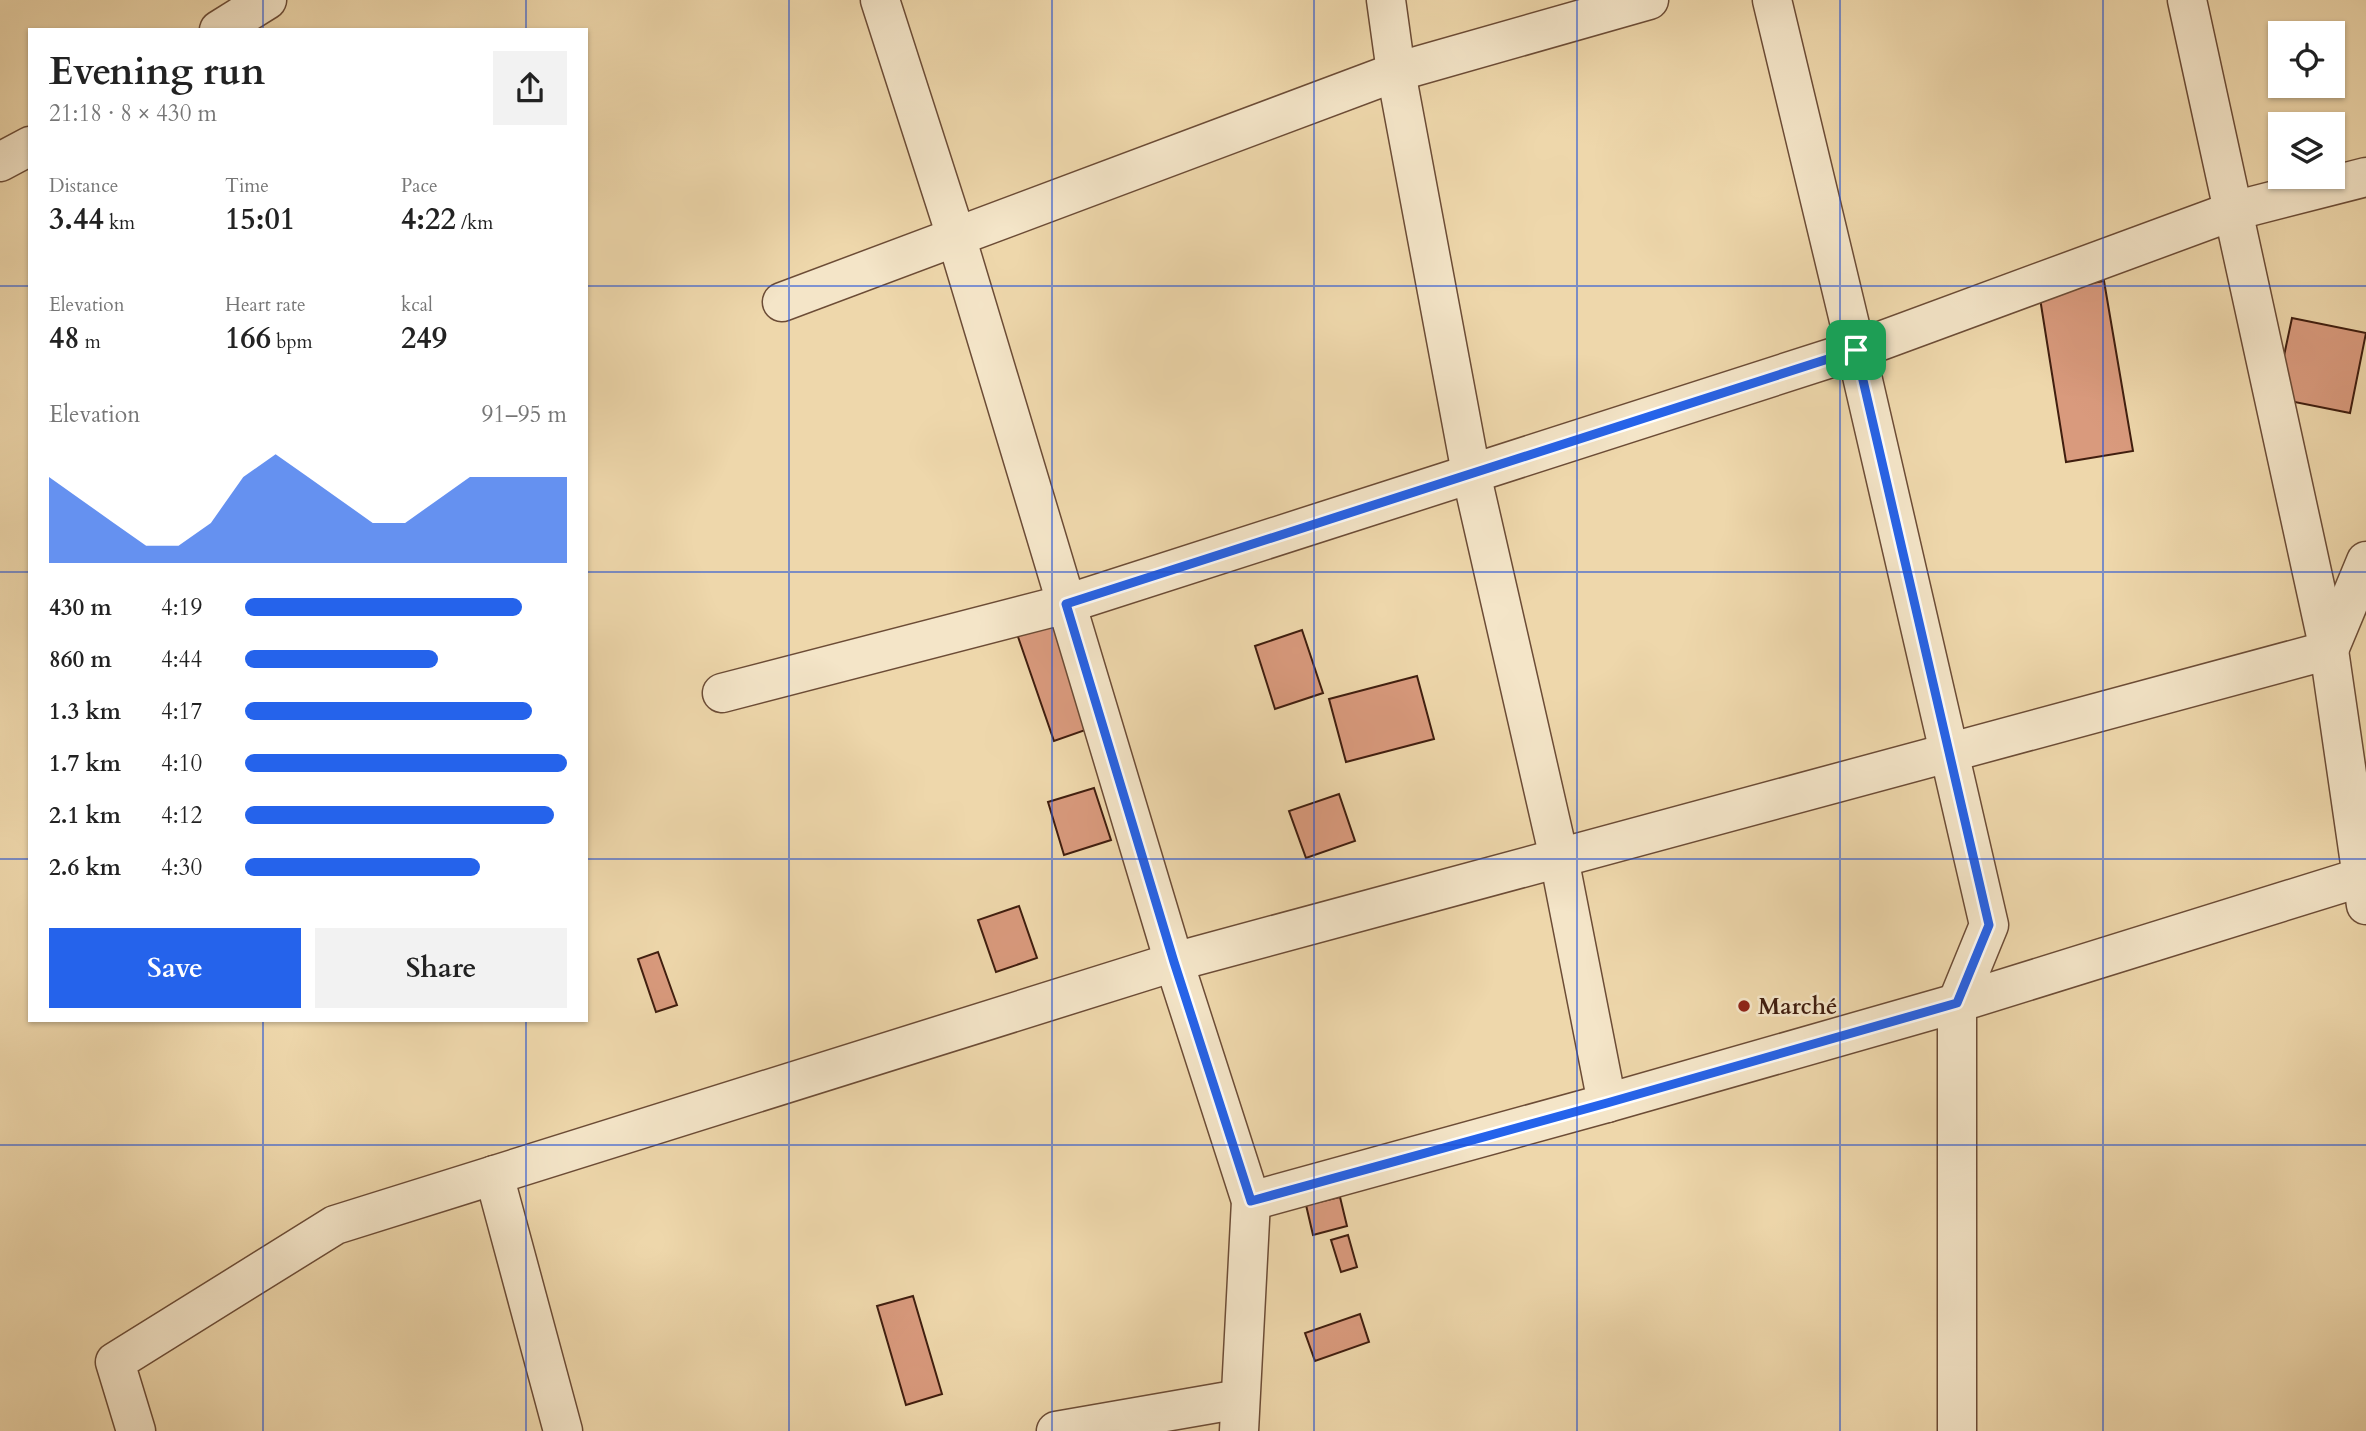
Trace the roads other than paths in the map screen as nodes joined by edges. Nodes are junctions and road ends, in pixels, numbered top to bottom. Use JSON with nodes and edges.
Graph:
{"nodes":[{"id":1,"x":267,"y":0,"type":"edge"},
{"id":2,"x":880,"y":0,"type":"edge"},
{"id":3,"x":1386,"y":0,"type":"edge"},
{"id":4,"x":1649,"y":0,"type":"edge"},
{"id":5,"x":1772,"y":0,"type":"edge"},
{"id":6,"x":2187,"y":0,"type":"edge"},
{"id":7,"x":222,"y":28,"type":"edge"},
{"id":8,"x":1396,"y":72,"type":"junction"},
{"id":9,"x":28,"y":147,"type":"edge"},
{"id":10,"x":0,"y":162,"type":"edge"},
{"id":11,"x":2366,"y":177,"type":"edge"},
{"id":12,"x":2233,"y":211,"type":"junction"},
{"id":13,"x":956,"y":237,"type":"junction"},
{"id":14,"x":782,"y":302,"type":"dead end"},
{"id":15,"x":1856,"y":350,"type":"junction"},
{"id":16,"x":1471,"y":473,"type":"junction"},
{"id":17,"x":2366,"y":561,"type":"edge"},
{"id":18,"x":1066,"y":604,"type":"junction"},
{"id":19,"x":2329,"y":650,"type":"junction"},
{"id":20,"x":722,"y":693,"type":"dead end"},
{"id":21,"x":1949,"y":753,"type":"junction"},
{"id":22,"x":1559,"y":858,"type":"junction"},
{"id":23,"x":2364,"y":891,"type":"edge"},
{"id":24,"x":1174,"y":962,"type":"junction"},
{"id":25,"x":1957,"y":1003,"type":"junction"},
{"id":26,"x":1607,"y":1103,"type":"junction"},
{"id":27,"x":494,"y":1175,"type":"junction"},
{"id":28,"x":1251,"y":1201,"type":"junction"},
{"id":29,"x":1240,"y":1415,"type":"edge"},
{"id":30,"x":136,"y":1431,"type":"edge"},
{"id":31,"x":563,"y":1431,"type":"edge"},
{"id":32,"x":1056,"y":1431,"type":"edge"},
{"id":33,"x":1957,"y":1431,"type":"edge"}],
"edges":[{"from":1,"to":7,"type":"street"},
{"from":2,"to":13,"type":"street"},
{"from":3,"to":8,"type":"street"},
{"from":4,"to":8,"type":"street"},
{"from":5,"to":15,"type":"street"},
{"from":6,"to":12,"type":"street"},
{"from":8,"to":13,"type":"street"},
{"from":8,"to":16,"type":"street"},
{"from":9,"to":10,"type":"street"},
{"from":11,"to":12,"type":"street"},
{"from":12,"to":15,"type":"street"},
{"from":12,"to":19,"type":"street"},
{"from":13,"to":14,"type":"street"},
{"from":13,"to":18,"type":"street"},
{"from":15,"to":16,"type":"street"},
{"from":15,"to":21,"type":"street"},
{"from":16,"to":18,"type":"street"},
{"from":16,"to":22,"type":"street"},
{"from":17,"to":19,"type":"street"},
{"from":18,"to":20,"type":"street"},
{"from":18,"to":24,"type":"street"},
{"from":19,"to":21,"type":"street"},
{"from":19,"to":23,"type":"street"},
{"from":21,"to":22,"type":"street"},
{"from":21,"to":25,"type":"street"},
{"from":22,"to":24,"type":"street"},
{"from":22,"to":26,"type":"street"},
{"from":23,"to":25,"type":"street"},
{"from":24,"to":27,"type":"street"},
{"from":24,"to":28,"type":"street"},
{"from":25,"to":26,"type":"street"},
{"from":25,"to":33,"type":"street"},
{"from":26,"to":28,"type":"street"},
{"from":27,"to":30,"type":"street"},
{"from":27,"to":31,"type":"street"},
{"from":28,"to":29,"type":"street"},
{"from":29,"to":32,"type":"street"}]}
